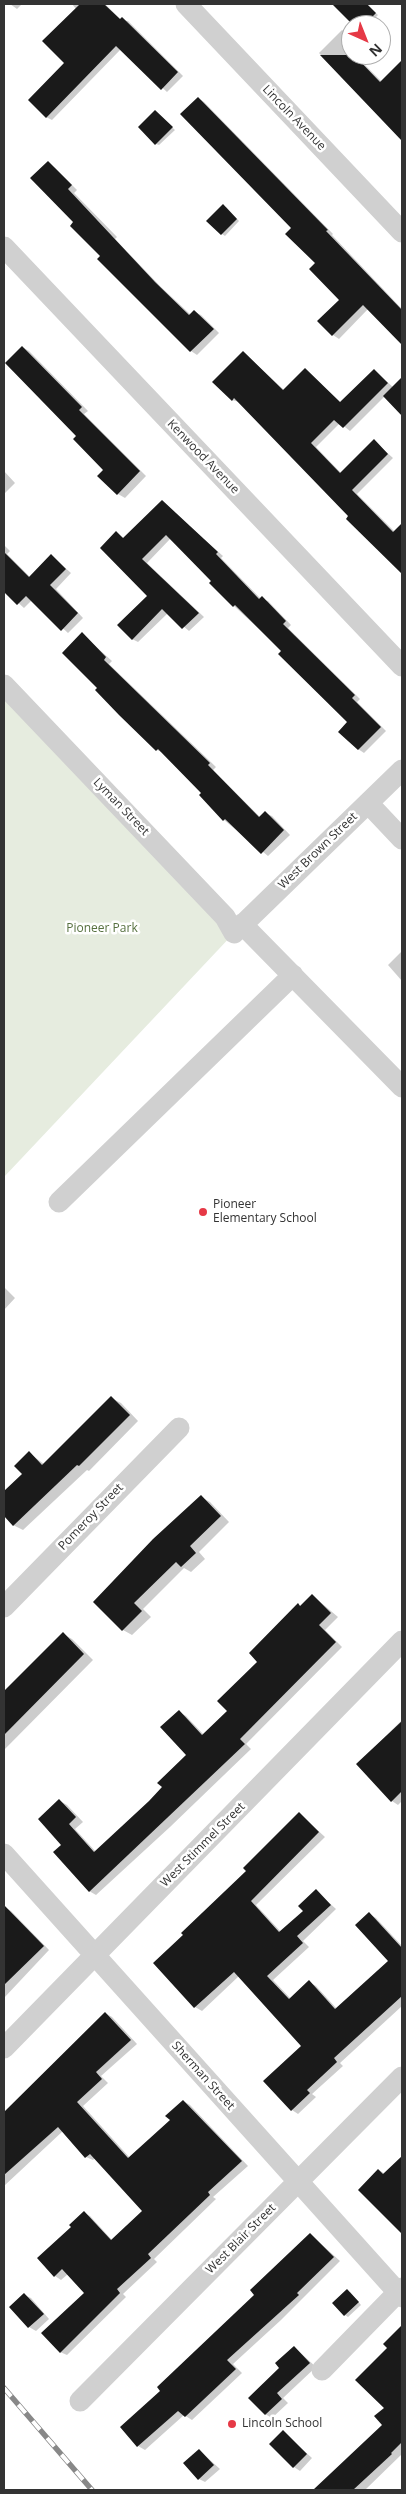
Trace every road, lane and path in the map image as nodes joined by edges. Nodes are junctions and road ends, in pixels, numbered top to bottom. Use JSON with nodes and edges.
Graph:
{"nodes":[{"id":1,"x":186,"y":4,"type":"edge"},
{"id":2,"x":402,"y":232,"type":"edge"},
{"id":3,"x":4,"y":247,"type":"edge"},
{"id":4,"x":402,"y":666,"type":"edge"},
{"id":5,"x":4,"y":685,"type":"edge"},
{"id":6,"x":402,"y":770,"type":"edge"},
{"id":7,"x":368,"y":803,"type":"junction"},
{"id":8,"x":402,"y":839,"type":"edge"},
{"id":9,"x":238,"y":928,"type":"junction"},
{"id":10,"x":293,"y":975,"type":"junction"},
{"id":11,"x":402,"y":1087,"type":"edge"},
{"id":12,"x":59,"y":1202,"type":"dead end"},
{"id":13,"x":179,"y":1428,"type":"dead end"},
{"id":14,"x":4,"y":1607,"type":"edge"},
{"id":15,"x":402,"y":1641,"type":"edge"},
{"id":16,"x":4,"y":1854,"type":"edge"},
{"id":17,"x":95,"y":1955,"type":"junction"},
{"id":18,"x":4,"y":2048,"type":"edge"},
{"id":19,"x":402,"y":2077,"type":"edge"},
{"id":20,"x":298,"y":2181,"type":"junction"},
{"id":21,"x":401,"y":2292,"type":"edge"},
{"id":22,"x":322,"y":2370,"type":"dead end"},
{"id":23,"x":80,"y":2401,"type":"dead end"}],
"edges":[{"from":1,"to":2,"type":"street","name":"Lincoln Avenue"},
{"from":3,"to":4,"type":"street","name":"Kenwood Avenue"},
{"from":5,"to":9,"type":"street","name":"Lyman Street"},
{"from":6,"to":7,"type":"street","name":"West Brown Street"},
{"from":7,"to":8,"type":"street"},
{"from":7,"to":9,"type":"street","name":"West Brown Street"},
{"from":9,"to":10,"type":"street","name":"Lyman Street"},
{"from":10,"to":11,"type":"street","name":"Lyman Street"},
{"from":10,"to":12,"type":"street"},
{"from":13,"to":14,"type":"street","name":"Pomeroy Street"},
{"from":15,"to":17,"type":"street","name":"West Stimmel Street"},
{"from":16,"to":17,"type":"street","name":"Sherman Street"},
{"from":17,"to":18,"type":"street","name":"West Stimmel Street"},
{"from":17,"to":20,"type":"street","name":"Sherman Street"},
{"from":19,"to":20,"type":"street","name":"West Blair Street"},
{"from":20,"to":21,"type":"street","name":"Sherman Street"},
{"from":20,"to":23,"type":"street","name":"West Blair Street"},
{"from":21,"to":22,"type":"street"}]}
